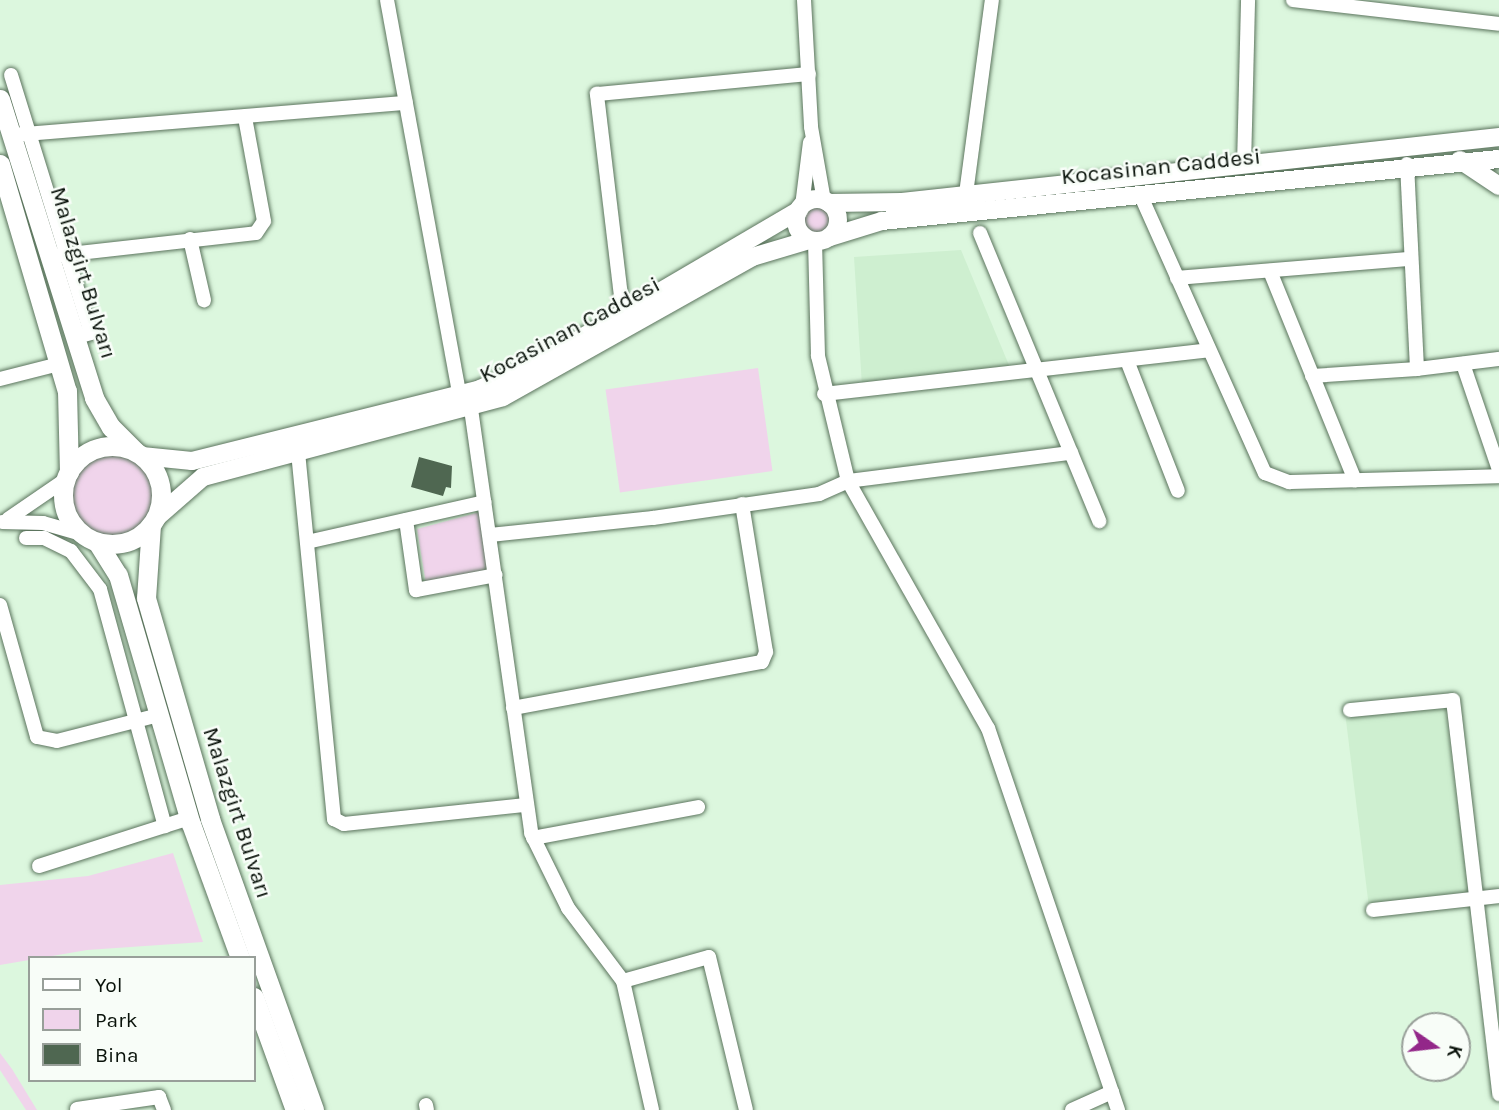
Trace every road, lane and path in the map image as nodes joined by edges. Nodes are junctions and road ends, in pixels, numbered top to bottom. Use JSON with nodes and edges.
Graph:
{"nodes":[{"id":1,"x":387,"y":0,"type":"edge"},
{"id":2,"x":804,"y":0,"type":"edge"},
{"id":3,"x":992,"y":0,"type":"edge"},
{"id":4,"x":1248,"y":0,"type":"edge"},
{"id":5,"x":1293,"y":0,"type":"edge"},
{"id":6,"x":1499,"y":24,"type":"edge"},
{"id":7,"x":11,"y":75,"type":"dead end"},
{"id":8,"x":809,"y":75,"type":"junction"},
{"id":9,"x":0,"y":99,"type":"edge"},
{"id":10,"x":406,"y":103,"type":"junction"},
{"id":11,"x":245,"y":117,"type":"junction"},
{"id":12,"x":811,"y":127,"type":"junction"},
{"id":13,"x":23,"y":133,"type":"junction"},
{"id":14,"x":1499,"y":137,"type":"edge"},
{"id":15,"x":1457,"y":159,"type":"junction"},
{"id":16,"x":1499,"y":159,"type":"edge"},
{"id":17,"x":0,"y":164,"type":"edge"},
{"id":18,"x":1408,"y":164,"type":"junction"},
{"id":19,"x":1244,"y":166,"type":"junction"},
{"id":20,"x":1499,"y":186,"type":"edge"},
{"id":21,"x":966,"y":194,"type":"junction"},
{"id":22,"x":1140,"y":194,"type":"junction"},
{"id":23,"x":827,"y":202,"type":"junction"},
{"id":24,"x":800,"y":208,"type":"junction"},
{"id":25,"x":980,"y":233,"type":"dead end"},
{"id":26,"x":190,"y":239,"type":"junction"},
{"id":27,"x":818,"y":239,"type":"junction"},
{"id":28,"x":61,"y":253,"type":"junction"},
{"id":29,"x":1410,"y":259,"type":"junction"},
{"id":30,"x":1270,"y":271,"type":"junction"},
{"id":31,"x":1177,"y":278,"type":"junction"},
{"id":32,"x":204,"y":300,"type":"dead end"},
{"id":33,"x":623,"y":313,"type":"junction"},
{"id":34,"x":1208,"y":350,"type":"junction"},
{"id":35,"x":1499,"y":359,"type":"edge"},
{"id":36,"x":59,"y":363,"type":"junction"},
{"id":37,"x":1128,"y":363,"type":"junction"},
{"id":38,"x":1464,"y":364,"type":"junction"},
{"id":39,"x":1417,"y":369,"type":"junction"},
{"id":40,"x":1037,"y":372,"type":"junction"},
{"id":41,"x":1312,"y":376,"type":"junction"},
{"id":42,"x":0,"y":379,"type":"edge"},
{"id":43,"x":824,"y":394,"type":"junction"},
{"id":44,"x":466,"y":402,"type":"junction"},
{"id":45,"x":298,"y":452,"type":"junction"},
{"id":46,"x":1071,"y":453,"type":"junction"},
{"id":47,"x":139,"y":454,"type":"junction"},
{"id":48,"x":1499,"y":470,"type":"edge"},
{"id":49,"x":67,"y":476,"type":"junction"},
{"id":50,"x":1499,"y":476,"type":"edge"},
{"id":51,"x":1355,"y":480,"type":"junction"},
{"id":52,"x":848,"y":481,"type":"junction"},
{"id":53,"x":1178,"y":491,"type":"dead end"},
{"id":54,"x":485,"y":502,"type":"junction"},
{"id":55,"x":742,"y":504,"type":"junction"},
{"id":56,"x":406,"y":520,"type":"junction"},
{"id":57,"x":1099,"y":521,"type":"dead end"},
{"id":58,"x":1,"y":522,"type":"edge"},
{"id":59,"x":153,"y":522,"type":"junction"},
{"id":60,"x":490,"y":535,"type":"junction"},
{"id":61,"x":26,"y":538,"type":"dead end"},
{"id":62,"x":89,"y":538,"type":"junction"},
{"id":63,"x":307,"y":542,"type":"junction"},
{"id":64,"x":496,"y":575,"type":"junction"},
{"id":65,"x":0,"y":605,"type":"edge"},
{"id":66,"x":513,"y":708,"type":"junction"},
{"id":67,"x":1350,"y":710,"type":"dead end"},
{"id":68,"x":159,"y":715,"type":"junction"},
{"id":69,"x":137,"y":720,"type":"junction"},
{"id":70,"x":526,"y":805,"type":"junction"},
{"id":71,"x":698,"y":807,"type":"dead end"},
{"id":72,"x":189,"y":818,"type":"junction"},
{"id":73,"x":165,"y":826,"type":"junction"},
{"id":74,"x":533,"y":838,"type":"junction"},
{"id":75,"x":39,"y":866,"type":"dead end"},
{"id":76,"x":1499,"y":896,"type":"edge"},
{"id":77,"x":1478,"y":899,"type":"junction"},
{"id":78,"x":1373,"y":910,"type":"dead end"},
{"id":79,"x":239,"y":956,"type":"edge"},
{"id":80,"x":623,"y":982,"type":"junction"},
{"id":81,"x":256,"y":1003,"type":"edge"},
{"id":82,"x":1112,"y":1092,"type":"junction"},
{"id":83,"x":1499,"y":1094,"type":"edge"},
{"id":84,"x":77,"y":1109,"type":"edge"},
{"id":85,"x":164,"y":1110,"type":"edge"},
{"id":86,"x":295,"y":1110,"type":"edge"},
{"id":87,"x":314,"y":1110,"type":"edge"},
{"id":88,"x":652,"y":1110,"type":"edge"},
{"id":89,"x":746,"y":1110,"type":"edge"},
{"id":90,"x":1072,"y":1110,"type":"edge"},
{"id":91,"x":1118,"y":1110,"type":"edge"}],
"edges":[{"from":1,"to":10,"type":"street"},
{"from":2,"to":8,"type":"street"},
{"from":3,"to":21,"type":"street"},
{"from":4,"to":19,"type":"street"},
{"from":5,"to":6,"type":"street"},
{"from":7,"to":13,"type":"street"},
{"from":8,"to":12,"type":"street"},
{"from":8,"to":33,"type":"street"},
{"from":9,"to":13,"type":"highway","name":"Malazgirt Bulvarı"},
{"from":10,"to":11,"type":"street"},
{"from":10,"to":44,"type":"street"},
{"from":11,"to":13,"type":"street"},
{"from":11,"to":26,"type":"street"},
{"from":12,"to":23,"type":"street"},
{"from":12,"to":24,"type":"street"},
{"from":13,"to":28,"type":"highway","name":"Malazgirt Bulvarı"},
{"from":14,"to":19,"type":"main road","name":"Kocasinan Caddesi"},
{"from":15,"to":16,"type":"main road","name":"Kocasinan Caddesi"},
{"from":15,"to":18,"type":"main road","name":"Kocasinan Caddesi"},
{"from":15,"to":20,"type":"main road"},
{"from":17,"to":36,"type":"highway","name":"Malazgirt Bulvarı"},
{"from":18,"to":22,"type":"main road","name":"Kocasinan Caddesi"},
{"from":18,"to":29,"type":"street"},
{"from":19,"to":21,"type":"main road","name":"Kocasinan Caddesi"},
{"from":21,"to":23,"type":"main road","name":"Kocasinan Caddesi"},
{"from":22,"to":27,"type":"main road","name":"Kocasinan Caddesi"},
{"from":22,"to":31,"type":"street"},
{"from":23,"to":24,"type":"main road","name":"Kocasinan Caddesi"},
{"from":23,"to":27,"type":"main road"},
{"from":24,"to":27,"type":"main road"},
{"from":24,"to":33,"type":"main road","name":"Kocasinan Caddesi"},
{"from":25,"to":40,"type":"street"},
{"from":26,"to":28,"type":"street"},
{"from":26,"to":32,"type":"street"},
{"from":27,"to":43,"type":"street"},
{"from":27,"to":44,"type":"main road","name":"Kocasinan Caddesi"},
{"from":28,"to":47,"type":"highway","name":"Malazgirt Bulvarı"},
{"from":29,"to":30,"type":"street"},
{"from":29,"to":39,"type":"street"},
{"from":30,"to":31,"type":"street"},
{"from":30,"to":41,"type":"street"},
{"from":31,"to":34,"type":"street"},
{"from":33,"to":44,"type":"main road","name":"Kocasinan Caddesi"},
{"from":34,"to":37,"type":"street"},
{"from":34,"to":51,"type":"street"},
{"from":35,"to":38,"type":"street"},
{"from":36,"to":42,"type":"street"},
{"from":36,"to":49,"type":"highway","name":"Malazgirt Bulvarı"},
{"from":37,"to":40,"type":"street"},
{"from":37,"to":53,"type":"street"},
{"from":38,"to":39,"type":"street"},
{"from":38,"to":48,"type":"street"},
{"from":39,"to":41,"type":"street"},
{"from":40,"to":43,"type":"street"},
{"from":40,"to":46,"type":"street"},
{"from":41,"to":51,"type":"street"},
{"from":43,"to":52,"type":"street"},
{"from":44,"to":45,"type":"main road","name":"Kocasinan Caddesi"},
{"from":44,"to":47,"type":"main road","name":"Kocasinan Caddesi"},
{"from":44,"to":54,"type":"street"},
{"from":45,"to":59,"type":"main road","name":"Kocasinan Caddesi"},
{"from":45,"to":63,"type":"street"},
{"from":46,"to":52,"type":"street"},
{"from":46,"to":57,"type":"street"},
{"from":47,"to":49,"type":"highway"},
{"from":47,"to":59,"type":"highway"},
{"from":49,"to":58,"type":"street"},
{"from":49,"to":62,"type":"highway"},
{"from":50,"to":51,"type":"street"},
{"from":52,"to":55,"type":"street"},
{"from":52,"to":82,"type":"street"},
{"from":54,"to":56,"type":"street"},
{"from":54,"to":60,"type":"street"},
{"from":55,"to":60,"type":"street"},
{"from":55,"to":66,"type":"street"},
{"from":56,"to":63,"type":"street"},
{"from":56,"to":64,"type":"street"},
{"from":58,"to":62,"type":"street"},
{"from":59,"to":62,"type":"highway"},
{"from":59,"to":87,"type":"highway","name":"Malazgirt Bulvarı"},
{"from":60,"to":64,"type":"street"},
{"from":61,"to":69,"type":"street"},
{"from":62,"to":68,"type":"highway","name":"Malazgirt Bulvarı"},
{"from":63,"to":70,"type":"street"},
{"from":64,"to":66,"type":"street"},
{"from":65,"to":69,"type":"street"},
{"from":66,"to":70,"type":"street"},
{"from":67,"to":77,"type":"street"},
{"from":68,"to":69,"type":"street"},
{"from":68,"to":72,"type":"highway","name":"Malazgirt Bulvarı"},
{"from":69,"to":73,"type":"street"},
{"from":70,"to":74,"type":"street"},
{"from":71,"to":74,"type":"street"},
{"from":72,"to":73,"type":"street"},
{"from":72,"to":79,"type":"highway","name":"Malazgirt Bulvarı"},
{"from":73,"to":75,"type":"street"},
{"from":74,"to":80,"type":"street"},
{"from":76,"to":77,"type":"street"},
{"from":77,"to":78,"type":"street"},
{"from":77,"to":83,"type":"street"},
{"from":80,"to":88,"type":"street"},
{"from":80,"to":89,"type":"street"},
{"from":81,"to":86,"type":"highway"},
{"from":82,"to":90,"type":"street"},
{"from":82,"to":91,"type":"street"},
{"from":84,"to":85,"type":"street"}]}
